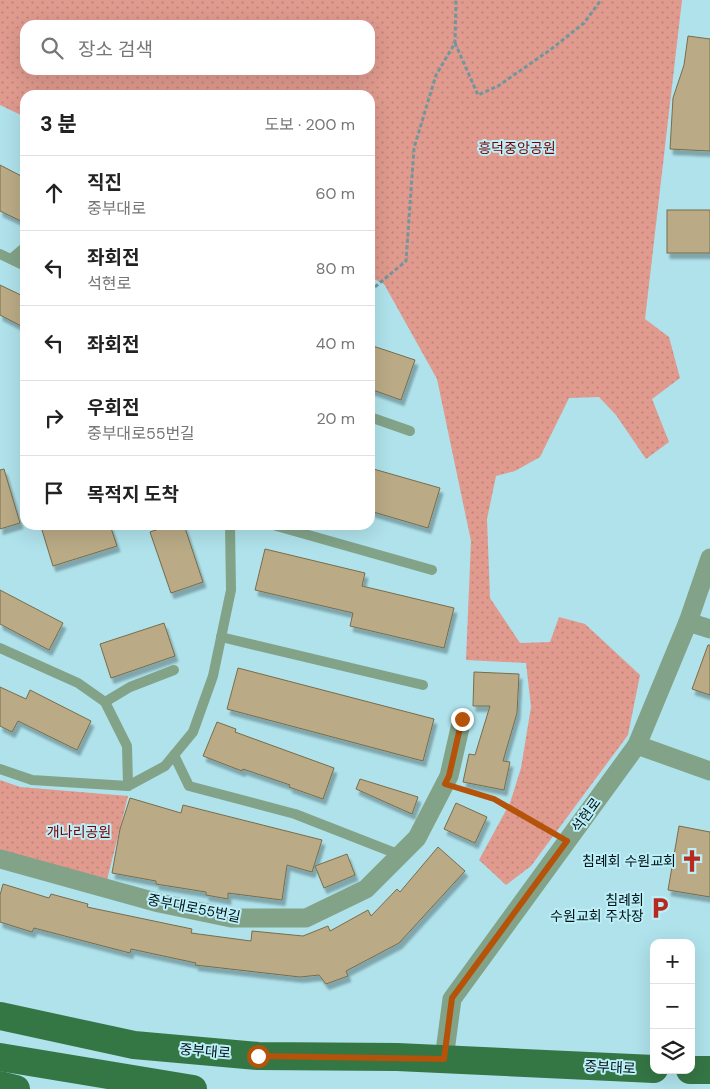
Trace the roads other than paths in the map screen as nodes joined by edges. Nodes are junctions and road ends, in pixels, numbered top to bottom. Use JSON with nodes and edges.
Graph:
{"nodes":[{"id":1,"x":20,"y":253,"type":"edge"},
{"id":2,"x":0,"y":254,"type":"edge"},
{"id":3,"x":12,"y":260,"type":"junction"},
{"id":4,"x":20,"y":264,"type":"edge"},
{"id":5,"x":375,"y":419,"type":"edge"},
{"id":6,"x":410,"y":431,"type":"dead end"},
{"id":7,"x":230,"y":530,"type":"edge"},
{"id":8,"x":291,"y":530,"type":"edge"},
{"id":9,"x":710,"y":558,"type":"edge"},
{"id":10,"x":432,"y":570,"type":"dead end"},
{"id":11,"x":688,"y":622,"type":"junction"},
{"id":12,"x":710,"y":629,"type":"edge"},
{"id":13,"x":221,"y":637,"type":"junction"},
{"id":14,"x":0,"y":648,"type":"edge"},
{"id":15,"x":174,"y":670,"type":"dead end"},
{"id":16,"x":423,"y":686,"type":"dead end"},
{"id":17,"x":105,"y":702,"type":"junction"},
{"id":18,"x":462,"y":719,"type":"dead end"},
{"id":19,"x":637,"y":745,"type":"junction"},
{"id":20,"x":174,"y":755,"type":"junction"},
{"id":21,"x":0,"y":769,"type":"edge"},
{"id":22,"x":710,"y":771,"type":"edge"},
{"id":23,"x":128,"y":786,"type":"junction"},
{"id":24,"x":400,"y":855,"type":"junction"},
{"id":25,"x":0,"y":859,"type":"edge"},
{"id":26,"x":0,"y":1016,"type":"edge"},
{"id":27,"x":0,"y":1057,"type":"edge"},
{"id":28,"x":444,"y":1059,"type":"junction"},
{"id":29,"x":650,"y":1068,"type":"edge"},
{"id":30,"x":695,"y":1070,"type":"edge"},
{"id":31,"x":710,"y":1070,"type":"edge"},
{"id":32,"x":0,"y":1085,"type":"edge"},
{"id":33,"x":16,"y":1089,"type":"edge"},
{"id":34,"x":193,"y":1089,"type":"edge"}],
"edges":[{"from":1,"to":3,"type":"lane"},
{"from":2,"to":3,"type":"lane"},
{"from":3,"to":4,"type":"lane"},
{"from":5,"to":6,"type":"lane"},
{"from":7,"to":13,"type":"lane"},
{"from":8,"to":10,"type":"lane"},
{"from":9,"to":11,"type":"street","name":"석현로"},
{"from":11,"to":12,"type":"street"},
{"from":11,"to":19,"type":"street","name":"석현로"},
{"from":13,"to":16,"type":"lane"},
{"from":13,"to":20,"type":"lane"},
{"from":14,"to":17,"type":"lane"},
{"from":15,"to":17,"type":"lane"},
{"from":17,"to":23,"type":"lane"},
{"from":18,"to":24,"type":"street","name":"중부대로55번길"},
{"from":19,"to":22,"type":"street"},
{"from":19,"to":28,"type":"street","name":"석현로"},
{"from":20,"to":23,"type":"lane"},
{"from":20,"to":24,"type":"lane"},
{"from":21,"to":23,"type":"lane"},
{"from":24,"to":25,"type":"street","name":"중부대로55번길"},
{"from":26,"to":28,"type":"main road","name":"중부대로"},
{"from":27,"to":34,"type":"main road"},
{"from":28,"to":29,"type":"main road","name":"중부대로"},
{"from":30,"to":31,"type":"main road"},
{"from":32,"to":33,"type":"main road"}]}
